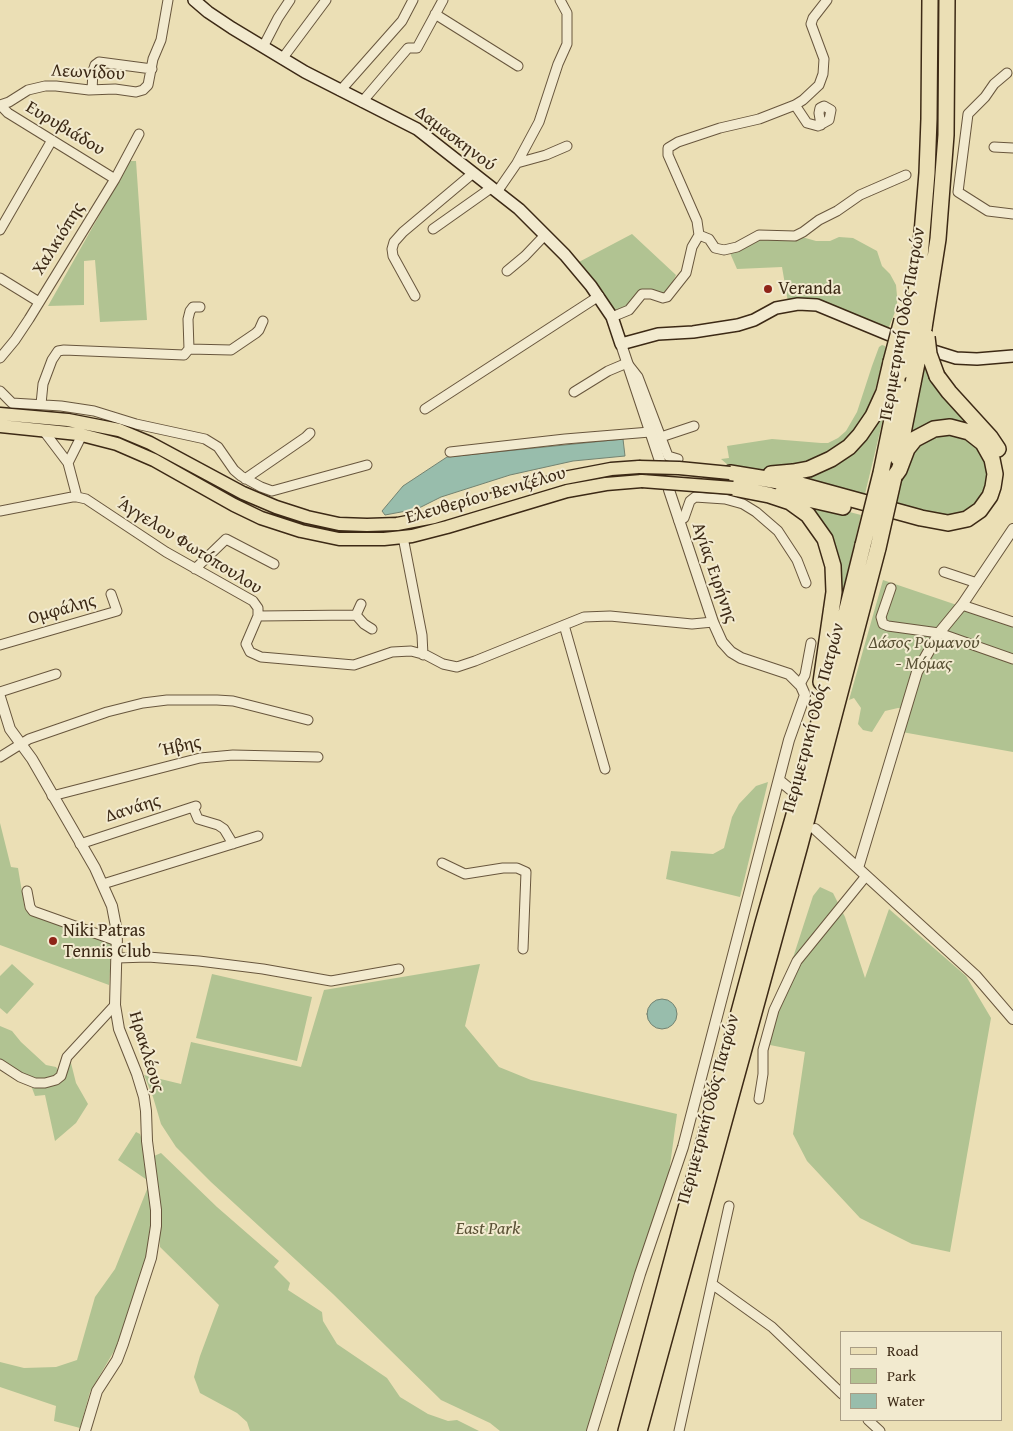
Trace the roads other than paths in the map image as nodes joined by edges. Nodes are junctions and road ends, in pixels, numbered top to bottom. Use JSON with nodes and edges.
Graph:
{"nodes":[{"id":1,"x":168,"y":0,"type":"edge"},
{"id":2,"x":194,"y":0,"type":"edge"},
{"id":3,"x":290,"y":0,"type":"edge"},
{"id":4,"x":326,"y":0,"type":"edge"},
{"id":5,"x":413,"y":0,"type":"edge"},
{"id":6,"x":442,"y":0,"type":"edge"},
{"id":7,"x":560,"y":0,"type":"edge"},
{"id":8,"x":827,"y":0,"type":"edge"},
{"id":9,"x":930,"y":0,"type":"edge"},
{"id":10,"x":947,"y":0,"type":"edge"},
{"id":11,"x":435,"y":14,"type":"junction"},
{"id":12,"x":263,"y":47,"type":"junction"},
{"id":13,"x":282,"y":59,"type":"junction"},
{"id":14,"x":518,"y":66,"type":"dead end"},
{"id":15,"x":152,"y":69,"type":"junction"},
{"id":16,"x":1007,"y":73,"type":"dead end"},
{"id":17,"x":92,"y":90,"type":"junction"},
{"id":18,"x":340,"y":91,"type":"junction"},
{"id":19,"x":362,"y":102,"type":"junction"},
{"id":20,"x":0,"y":105,"type":"edge"},
{"id":21,"x":795,"y":105,"type":"junction"},
{"id":22,"x":821,"y":125,"type":"dead end"},
{"id":23,"x":139,"y":134,"type":"dead end"},
{"id":24,"x":52,"y":140,"type":"junction"},
{"id":25,"x":566,"y":146,"type":"dead end"},
{"id":26,"x":994,"y":147,"type":"dead end"},
{"id":27,"x":1013,"y":148,"type":"edge"},
{"id":28,"x":517,"y":163,"type":"junction"},
{"id":29,"x":472,"y":174,"type":"junction"},
{"id":30,"x":906,"y":175,"type":"dead end"},
{"id":31,"x":115,"y":178,"type":"junction"},
{"id":32,"x":494,"y":190,"type":"junction"},
{"id":33,"x":1013,"y":214,"type":"edge"},
{"id":34,"x":432,"y":229,"type":"dead end"},
{"id":35,"x":0,"y":230,"type":"edge"},
{"id":36,"x":545,"y":235,"type":"junction"},
{"id":37,"x":699,"y":235,"type":"junction"},
{"id":38,"x":507,"y":271,"type":"dead end"},
{"id":39,"x":0,"y":278,"type":"edge"},
{"id":40,"x":415,"y":296,"type":"dead end"},
{"id":41,"x":599,"y":296,"type":"junction"},
{"id":42,"x":39,"y":302,"type":"junction"},
{"id":43,"x":200,"y":307,"type":"dead end"},
{"id":44,"x":612,"y":317,"type":"junction"},
{"id":45,"x":262,"y":321,"type":"dead end"},
{"id":46,"x":916,"y":325,"type":"junction"},
{"id":47,"x":621,"y":344,"type":"junction"},
{"id":48,"x":189,"y":349,"type":"junction"},
{"id":49,"x":1013,"y":356,"type":"edge"},
{"id":50,"x":0,"y":358,"type":"edge"},
{"id":51,"x":627,"y":363,"type":"junction"},
{"id":52,"x":897,"y":366,"type":"junction"},
{"id":53,"x":0,"y":391,"type":"edge"},
{"id":54,"x":574,"y":392,"type":"dead end"},
{"id":55,"x":41,"y":404,"type":"junction"},
{"id":56,"x":14,"y":409,"type":"junction"},
{"id":57,"x":425,"y":409,"type":"dead end"},
{"id":58,"x":0,"y":414,"type":"edge"},
{"id":59,"x":0,"y":426,"type":"edge"},
{"id":60,"x":694,"y":426,"type":"dead end"},
{"id":61,"x":43,"y":430,"type":"junction"},
{"id":62,"x":650,"y":432,"type":"junction"},
{"id":63,"x":310,"y":433,"type":"dead end"},
{"id":64,"x":82,"y":435,"type":"junction"},
{"id":65,"x":661,"y":437,"type":"junction"},
{"id":66,"x":450,"y":452,"type":"dead end"},
{"id":67,"x":678,"y":459,"type":"dead end"},
{"id":68,"x":660,"y":460,"type":"dead end"},
{"id":69,"x":68,"y":463,"type":"junction"},
{"id":70,"x":367,"y":465,"type":"dead end"},
{"id":71,"x":730,"y":472,"type":"junction"},
{"id":72,"x":887,"y":475,"type":"junction"},
{"id":73,"x":245,"y":479,"type":"junction"},
{"id":74,"x":733,"y":488,"type":"junction"},
{"id":75,"x":669,"y":490,"type":"dead end"},
{"id":76,"x":77,"y":496,"type":"junction"},
{"id":77,"x":0,"y":511,"type":"edge"},
{"id":78,"x":679,"y":521,"type":"junction"},
{"id":79,"x":1013,"y":528,"type":"edge"},
{"id":80,"x":403,"y":537,"type":"junction"},
{"id":81,"x":871,"y":546,"type":"junction"},
{"id":82,"x":274,"y":564,"type":"dead end"},
{"id":83,"x":195,"y":569,"type":"junction"},
{"id":84,"x":944,"y":572,"type":"dead end"},
{"id":85,"x":806,"y":583,"type":"dead end"},
{"id":86,"x":977,"y":583,"type":"junction"},
{"id":87,"x":891,"y":588,"type":"dead end"},
{"id":88,"x":111,"y":594,"type":"dead end"},
{"id":89,"x":361,"y":604,"type":"dead end"},
{"id":90,"x":962,"y":604,"type":"junction"},
{"id":91,"x":356,"y":615,"type":"junction"},
{"id":92,"x":258,"y":616,"type":"junction"},
{"id":93,"x":712,"y":622,"type":"junction"},
{"id":94,"x":1013,"y":622,"type":"edge"},
{"id":95,"x":564,"y":625,"type":"junction"},
{"id":96,"x":372,"y":629,"type":"dead end"},
{"id":97,"x":939,"y":633,"type":"junction"},
{"id":98,"x":811,"y":643,"type":"dead end"},
{"id":99,"x":0,"y":646,"type":"edge"},
{"id":100,"x":424,"y":654,"type":"junction"},
{"id":101,"x":1013,"y":659,"type":"edge"},
{"id":102,"x":56,"y":674,"type":"dead end"},
{"id":103,"x":800,"y":684,"type":"junction"},
{"id":104,"x":0,"y":692,"type":"edge"},
{"id":105,"x":0,"y":698,"type":"edge"},
{"id":106,"x":308,"y":720,"type":"dead end"},
{"id":107,"x":21,"y":744,"type":"junction"},
{"id":108,"x":0,"y":757,"type":"edge"},
{"id":109,"x":318,"y":757,"type":"dead end"},
{"id":110,"x":604,"y":769,"type":"dead end"},
{"id":111,"x":779,"y":780,"type":"junction"},
{"id":112,"x":791,"y":790,"type":"dead end"},
{"id":113,"x":52,"y":796,"type":"junction"},
{"id":114,"x":815,"y":830,"type":"dead end"},
{"id":115,"x":258,"y":836,"type":"dead end"},
{"id":116,"x":80,"y":844,"type":"junction"},
{"id":117,"x":233,"y":844,"type":"junction"},
{"id":118,"x":442,"y":863,"type":"dead end"},
{"id":119,"x":858,"y":868,"type":"junction"},
{"id":120,"x":866,"y":876,"type":"junction"},
{"id":121,"x":102,"y":884,"type":"junction"},
{"id":122,"x":27,"y":891,"type":"dead end"},
{"id":123,"x":763,"y":924,"type":"junction"},
{"id":124,"x":117,"y":941,"type":"junction"},
{"id":125,"x":523,"y":949,"type":"dead end"},
{"id":126,"x":117,"y":958,"type":"junction"},
{"id":127,"x":399,"y":969,"type":"dead end"},
{"id":128,"x":115,"y":1005,"type":"junction"},
{"id":129,"x":1013,"y":1019,"type":"edge"},
{"id":130,"x":0,"y":1064,"type":"edge"},
{"id":131,"x":759,"y":1100,"type":"dead end"},
{"id":132,"x":729,"y":1206,"type":"dead end"},
{"id":133,"x":712,"y":1284,"type":"junction"},
{"id":134,"x":840,"y":1392,"type":"edge"},
{"id":135,"x":869,"y":1421,"type":"edge"},
{"id":136,"x":86,"y":1431,"type":"edge"},
{"id":137,"x":592,"y":1431,"type":"edge"},
{"id":138,"x":626,"y":1431,"type":"edge"},
{"id":139,"x":638,"y":1431,"type":"edge"},
{"id":140,"x":679,"y":1431,"type":"edge"},
{"id":141,"x":880,"y":1431,"type":"edge"}],
"edges":[{"from":1,"to":15,"type":"street","name":"Λεωνίδου"},
{"from":2,"to":12,"type":"main road","name":"Δαμασκηνού"},
{"from":3,"to":12,"type":"street"},
{"from":4,"to":13,"type":"street"},
{"from":5,"to":18,"type":"street"},
{"from":6,"to":11,"type":"street"},
{"from":7,"to":28,"type":"street"},
{"from":8,"to":21,"type":"street"},
{"from":9,"to":46,"type":"highway","name":"Περιμετρική Οδός Πατρών"},
{"from":10,"to":46,"type":"highway","name":"Περιμετρική Οδός Πατρών"},
{"from":11,"to":14,"type":"street"},
{"from":11,"to":19,"type":"street"},
{"from":12,"to":13,"type":"main road","name":"Δαμασκηνού"},
{"from":13,"to":18,"type":"main road","name":"Δαμασκηνού"},
{"from":15,"to":17,"type":"street","name":"Λεωνίδου"},
{"from":15,"to":17,"type":"street"},
{"from":16,"to":33,"type":"street"},
{"from":17,"to":20,"type":"street","name":"Λεωνίδου"},
{"from":18,"to":19,"type":"main road","name":"Δαμασκηνού"},
{"from":19,"to":29,"type":"main road","name":"Δαμασκηνού"},
{"from":20,"to":24,"type":"street","name":"Ευρυβιάδου"},
{"from":21,"to":22,"type":"street"},
{"from":21,"to":37,"type":"street"},
{"from":23,"to":31,"type":"street","name":"Χαλκιόπης"},
{"from":24,"to":31,"type":"street","name":"Ευρυβιάδου"},
{"from":24,"to":35,"type":"street"},
{"from":25,"to":28,"type":"street"},
{"from":26,"to":27,"type":"street"},
{"from":28,"to":32,"type":"street"},
{"from":29,"to":32,"type":"main road","name":"Δαμασκηνού"},
{"from":29,"to":40,"type":"street"},
{"from":30,"to":37,"type":"street"},
{"from":31,"to":42,"type":"street","name":"Χαλκιόπης"},
{"from":32,"to":34,"type":"street"},
{"from":32,"to":36,"type":"main road","name":"Δαμασκηνού"},
{"from":36,"to":38,"type":"street"},
{"from":36,"to":41,"type":"main road","name":"Δαμασκηνού"},
{"from":37,"to":44,"type":"street"},
{"from":39,"to":42,"type":"street"},
{"from":41,"to":44,"type":"main road","name":"Δαμασκηνού"},
{"from":41,"to":57,"type":"street"},
{"from":42,"to":50,"type":"street","name":"Χαλκιόπης"},
{"from":43,"to":48,"type":"street"},
{"from":44,"to":47,"type":"main road","name":"Δαμασκηνού"},
{"from":45,"to":48,"type":"street"},
{"from":46,"to":52,"type":"highway","name":"Περιμετρική Οδός Πατρών","bridge":true},
{"from":46,"to":72,"type":"highway","name":"Περιμετρική Οδός Πατρών","bridge":true},
{"from":46,"to":74,"type":"highway","bridge":true},
{"from":47,"to":49,"type":"main road"},
{"from":47,"to":51,"type":"street"},
{"from":48,"to":55,"type":"street"},
{"from":51,"to":54,"type":"street"},
{"from":51,"to":62,"type":"street"},
{"from":51,"to":65,"type":"street"},
{"from":52,"to":71,"type":"highway"},
{"from":52,"to":72,"type":"highway","name":"Περιμετρική Οδός Πατρών"},
{"from":53,"to":56,"type":"street"},
{"from":55,"to":56,"type":"street"},
{"from":55,"to":73,"type":"street"},
{"from":56,"to":58,"type":"main road","name":"Ελευθερίου Βενιζέλου"},
{"from":56,"to":71,"type":"main road","name":"Ελευθερίου Βενιζέλου","bridge":true},
{"from":59,"to":61,"type":"main road","name":"Ελευθερίου Βενιζέλου"},
{"from":60,"to":65,"type":"street"},
{"from":61,"to":64,"type":"main road","name":"Ελευθερίου Βενιζέλου"},
{"from":61,"to":69,"type":"street"},
{"from":62,"to":66,"type":"street"},
{"from":62,"to":68,"type":"street"},
{"from":63,"to":73,"type":"street"},
{"from":64,"to":69,"type":"street"},
{"from":64,"to":80,"type":"main road","name":"Ελευθερίου Βενιζέλου"},
{"from":65,"to":67,"type":"street"},
{"from":69,"to":76,"type":"street"},
{"from":70,"to":73,"type":"street"},
{"from":71,"to":72,"type":"highway"},
{"from":72,"to":81,"type":"highway","name":"Περιμετρική Οδός Πατρών","bridge":true},
{"from":74,"to":80,"type":"main road","name":"Ελευθερίου Βενιζέλου","bridge":true},
{"from":74,"to":123,"type":"highway"},
{"from":75,"to":78,"type":"street","name":"Αγίας Ειρήνης"},
{"from":76,"to":77,"type":"street"},
{"from":76,"to":83,"type":"street","name":"Άγγελου Φωτόπουλου"},
{"from":78,"to":85,"type":"street"},
{"from":78,"to":93,"type":"street","name":"Αγίας Ειρήνης"},
{"from":79,"to":86,"type":"street"},
{"from":80,"to":100,"type":"street"},
{"from":81,"to":123,"type":"highway","name":"Περιμετρική Οδός Πατρών"},
{"from":81,"to":139,"type":"highway","name":"Περιμετρική Οδός Πατρών"},
{"from":82,"to":83,"type":"street"},
{"from":83,"to":92,"type":"street","name":"Άγγελου Φωτόπουλου"},
{"from":84,"to":86,"type":"street"},
{"from":86,"to":90,"type":"street"},
{"from":87,"to":97,"type":"street"},
{"from":88,"to":99,"type":"street","name":"Ομφάλης"},
{"from":89,"to":91,"type":"street"},
{"from":90,"to":94,"type":"street"},
{"from":90,"to":97,"type":"street"},
{"from":91,"to":92,"type":"street"},
{"from":91,"to":96,"type":"street"},
{"from":92,"to":100,"type":"street","name":"Άγγελου Φωτόπουλου"},
{"from":93,"to":95,"type":"street","name":"Άγγελου Φωτόπουλου"},
{"from":93,"to":103,"type":"street","name":"Αγίας Ειρήνης"},
{"from":95,"to":100,"type":"street","name":"Άγγελου Φωτόπουλου"},
{"from":95,"to":110,"type":"street"},
{"from":97,"to":101,"type":"street"},
{"from":97,"to":119,"type":"street"},
{"from":98,"to":103,"type":"street"},
{"from":102,"to":104,"type":"street"},
{"from":103,"to":111,"type":"street"},
{"from":105,"to":107,"type":"street","name":"Ηρακλέους"},
{"from":106,"to":107,"type":"street"},
{"from":107,"to":108,"type":"street"},
{"from":107,"to":113,"type":"street","name":"Ηρακλέους"},
{"from":109,"to":113,"type":"street","name":"Ήβης"},
{"from":111,"to":112,"type":"street"},
{"from":111,"to":137,"type":"street"},
{"from":113,"to":116,"type":"street","name":"Ηρακλέους"},
{"from":114,"to":119,"type":"street"},
{"from":115,"to":117,"type":"street"},
{"from":116,"to":117,"type":"street","name":"Δανάης"},
{"from":116,"to":121,"type":"street","name":"Ηρακλέους"},
{"from":117,"to":121,"type":"street"},
{"from":118,"to":125,"type":"street"},
{"from":119,"to":120,"type":"street"},
{"from":120,"to":129,"type":"street"},
{"from":120,"to":131,"type":"street"},
{"from":121,"to":124,"type":"street","name":"Ηρακλέους"},
{"from":122,"to":124,"type":"street"},
{"from":123,"to":138,"type":"highway","name":"Περιμετρική Οδός Πατρών"},
{"from":124,"to":126,"type":"street","name":"Ηρακλέους"},
{"from":126,"to":127,"type":"street"},
{"from":126,"to":128,"type":"street","name":"Ηρακλέους"},
{"from":128,"to":130,"type":"street"},
{"from":128,"to":136,"type":"street","name":"Ηρακλέους"},
{"from":132,"to":133,"type":"street"},
{"from":133,"to":134,"type":"street"},
{"from":133,"to":140,"type":"street"},
{"from":135,"to":141,"type":"street"}]}
